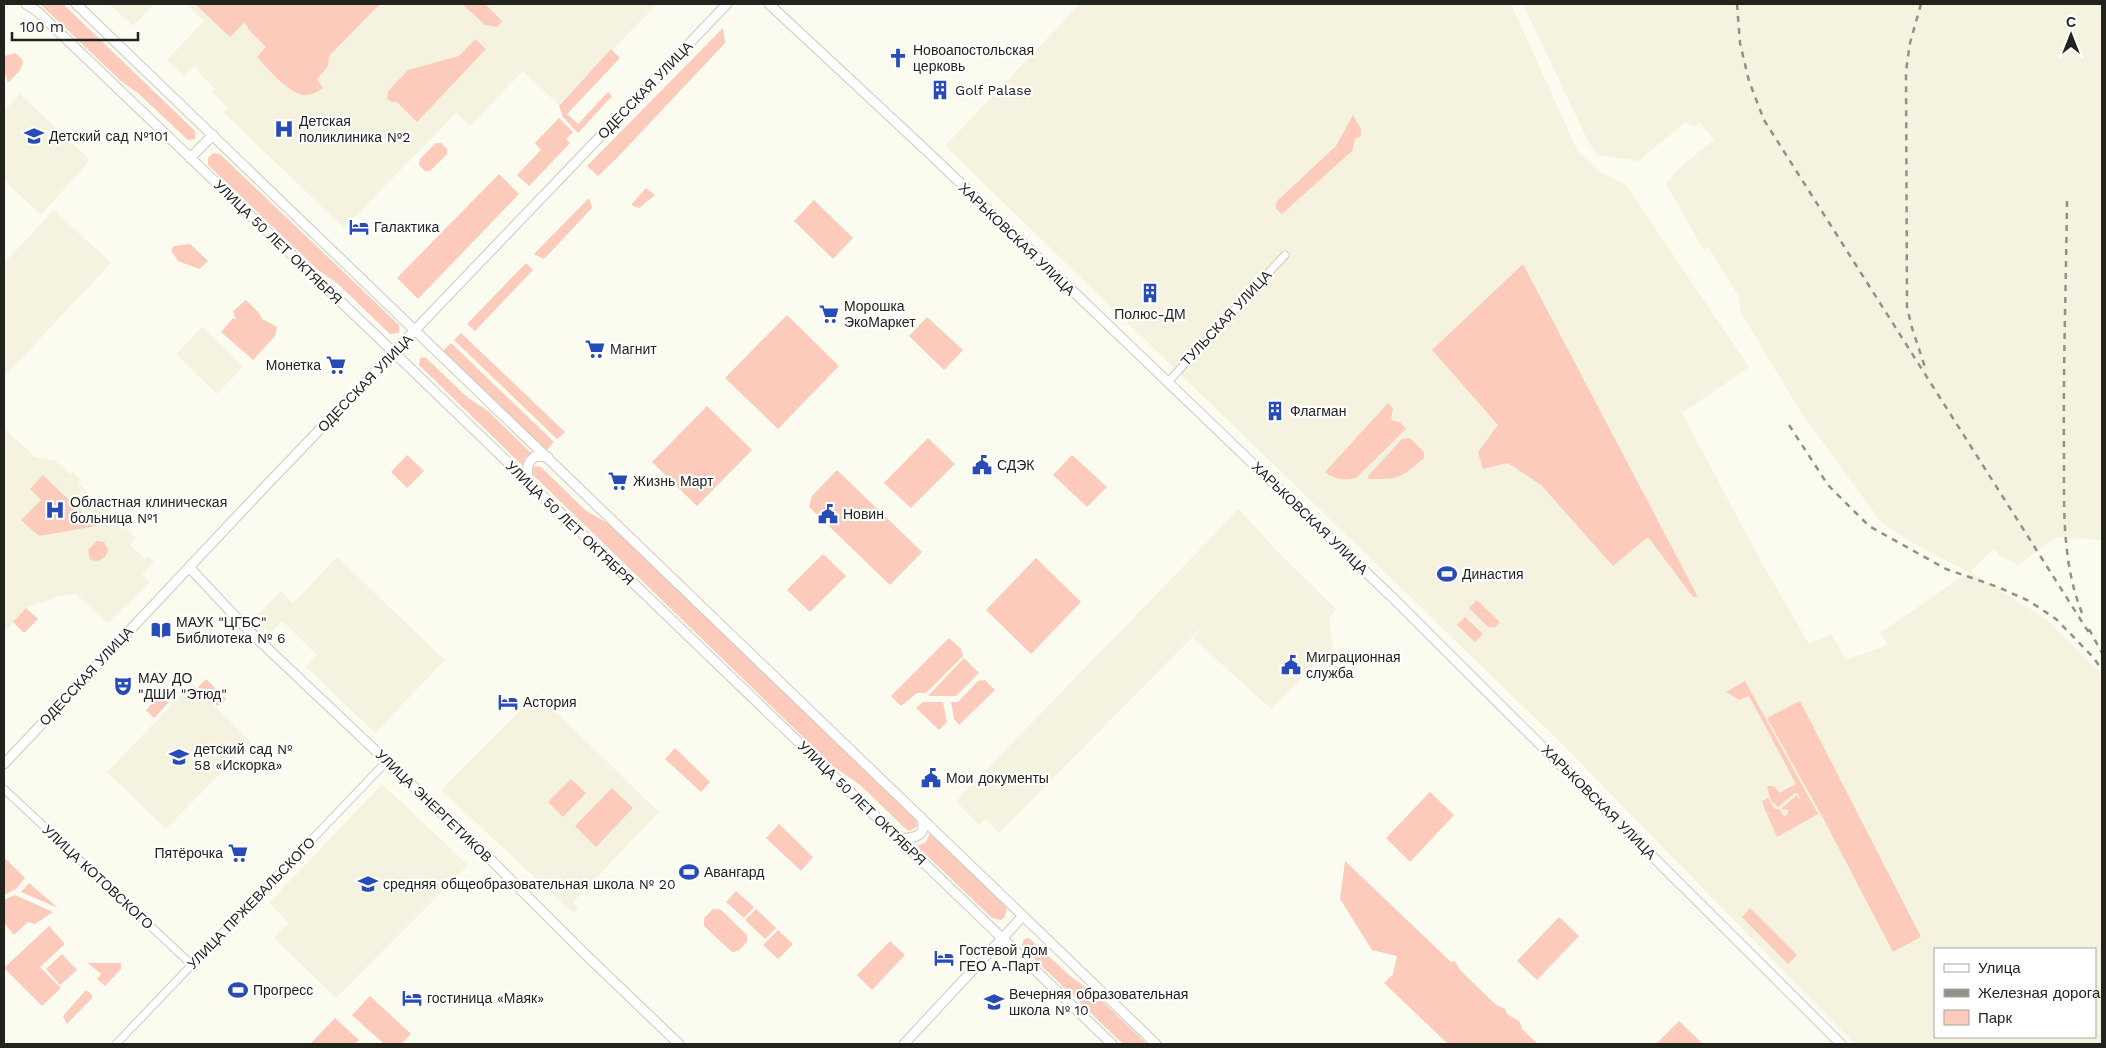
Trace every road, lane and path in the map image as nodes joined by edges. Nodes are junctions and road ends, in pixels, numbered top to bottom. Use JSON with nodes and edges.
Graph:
{"nodes":[{"id":1,"x":26,"y":4,"type":"edge"},
{"id":2,"x":76,"y":4,"type":"edge"},
{"id":3,"x":728,"y":4,"type":"edge"},
{"id":4,"x":769,"y":4,"type":"edge"},
{"id":5,"x":212,"y":135,"type":"junction"},
{"id":6,"x":190,"y":158,"type":"junction"},
{"id":7,"x":1285,"y":255,"type":"dead end"},
{"id":8,"x":416,"y":330,"type":"junction"},
{"id":9,"x":394,"y":353,"type":"junction"},
{"id":10,"x":1168,"y":382,"type":"junction"},
{"id":11,"x":549,"y":458,"type":"junction"},
{"id":12,"x":529,"y":483,"type":"junction"},
{"id":13,"x":189,"y":567,"type":"junction"},
{"id":14,"x":387,"y":761,"type":"junction"},
{"id":15,"x":4,"y":764,"type":"edge"},
{"id":16,"x":4,"y":789,"type":"edge"},
{"id":17,"x":921,"y":817,"type":"junction"},
{"id":18,"x":898,"y":838,"type":"junction"},
{"id":19,"x":1023,"y":916,"type":"junction"},
{"id":20,"x":1002,"y":938,"type":"junction"},
{"id":21,"x":192,"y":965,"type":"junction"},
{"id":22,"x":116,"y":1044,"type":"edge"},
{"id":23,"x":679,"y":1044,"type":"edge"},
{"id":24,"x":904,"y":1044,"type":"edge"},
{"id":25,"x":1112,"y":1044,"type":"edge"},
{"id":26,"x":1156,"y":1044,"type":"edge"},
{"id":27,"x":1841,"y":1044,"type":"edge"}],
"edges":[{"from":1,"to":6,"type":"street","name":"УЛИЦА 50 ЛЕТ ОКТЯБРЯ"},
{"from":2,"to":5,"type":"street"},
{"from":3,"to":8,"type":"street","name":"ОДЕССКАЯ УЛИЦА"},
{"from":4,"to":10,"type":"street","name":"ХАРЬКОВСКАЯ УЛИЦА"},
{"from":5,"to":6,"type":"street"},
{"from":5,"to":8,"type":"street"},
{"from":6,"to":9,"type":"street","name":"УЛИЦА 50 ЛЕТ ОКТЯБРЯ"},
{"from":7,"to":10,"type":"street","name":"ТУЛЬСКАЯ УЛИЦА"},
{"from":8,"to":9,"type":"street","name":"ОДЕССКАЯ УЛИЦА"},
{"from":8,"to":11,"type":"street"},
{"from":9,"to":12,"type":"street","name":"УЛИЦА 50 ЛЕТ ОКТЯБРЯ"},
{"from":9,"to":13,"type":"street","name":"ОДЕССКАЯ УЛИЦА"},
{"from":10,"to":27,"type":"street","name":"ХАРЬКОВСКАЯ УЛИЦА"},
{"from":11,"to":12,"type":"street"},
{"from":11,"to":17,"type":"street"},
{"from":12,"to":18,"type":"street","name":"УЛИЦА 50 ЛЕТ ОКТЯБРЯ"},
{"from":13,"to":14,"type":"street","name":"УЛИЦА ЭНЕРГЕТИКОВ"},
{"from":13,"to":15,"type":"street","name":"ОДЕССКАЯ УЛИЦА"},
{"from":14,"to":21,"type":"street","name":"УЛИЦА ПРЖЕВАЛЬСКОГО"},
{"from":14,"to":23,"type":"street","name":"УЛИЦА ЭНЕРГЕТИКОВ"},
{"from":16,"to":21,"type":"street","name":"УЛИЦА КОТОВСКОГО"},
{"from":17,"to":18,"type":"street"},
{"from":17,"to":19,"type":"street"},
{"from":18,"to":20,"type":"street","name":"УЛИЦА 50 ЛЕТ ОКТЯБРЯ"},
{"from":19,"to":20,"type":"street"},
{"from":19,"to":26,"type":"street"},
{"from":20,"to":24,"type":"street"},
{"from":20,"to":25,"type":"street","name":"УЛИЦА 50 ЛЕТ ОКТЯБРЯ"},
{"from":21,"to":22,"type":"street","name":"УЛИЦА ПРЖЕВАЛЬСКОГО"}]}
